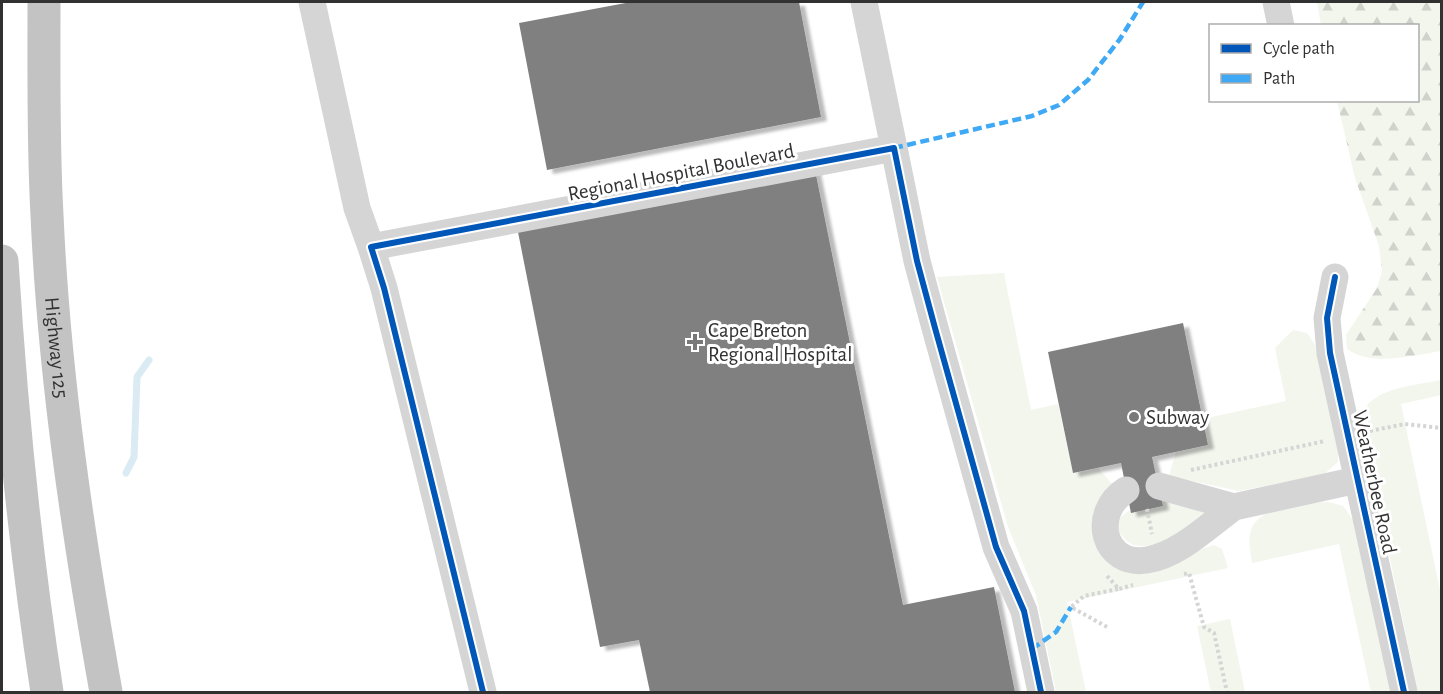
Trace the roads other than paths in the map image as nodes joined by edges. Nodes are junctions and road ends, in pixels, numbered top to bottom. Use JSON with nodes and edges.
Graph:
{"nodes":[{"id":1,"x":44,"y":2,"type":"edge"},
{"id":2,"x":312,"y":2,"type":"edge"},
{"id":3,"x":864,"y":2,"type":"edge"},
{"id":4,"x":1276,"y":2,"type":"edge"},
{"id":5,"x":1281,"y":24,"type":"edge"},
{"id":6,"x":894,"y":148,"type":"junction"},
{"id":7,"x":370,"y":247,"type":"junction"},
{"id":8,"x":2,"y":261,"type":"edge"},
{"id":9,"x":1335,"y":277,"type":"dead end"},
{"id":10,"x":1357,"y":480,"type":"junction"},
{"id":11,"x":1159,"y":486,"type":"dead end"},
{"id":12,"x":1126,"y":490,"type":"dead end"},
{"id":13,"x":75,"y":495,"type":"junction"},
{"id":14,"x":1234,"y":507,"type":"junction"},
{"id":15,"x":47,"y":693,"type":"edge"},
{"id":16,"x":106,"y":693,"type":"edge"},
{"id":17,"x":126,"y":693,"type":"edge"},
{"id":18,"x":483,"y":693,"type":"edge"},
{"id":19,"x":1041,"y":693,"type":"edge"},
{"id":20,"x":1404,"y":693,"type":"edge"}],
"edges":[{"from":1,"to":13,"type":"highway","name":"Highway 125"},
{"from":2,"to":7,"type":"street"},
{"from":3,"to":6,"type":"street"},
{"from":4,"to":5,"type":"street"},
{"from":6,"to":7,"type":"street","name":"Regional Hospital Boulevard"},
{"from":6,"to":19,"type":"street"},
{"from":7,"to":18,"type":"street"},
{"from":8,"to":15,"type":"highway"},
{"from":9,"to":10,"type":"street","name":"Weatherbee Road"},
{"from":10,"to":14,"type":"street"},
{"from":10,"to":20,"type":"street","name":"Weatherbee Road"},
{"from":11,"to":14,"type":"street"},
{"from":12,"to":14,"type":"street"},
{"from":13,"to":16,"type":"highway","name":"Highway 125"},
{"from":13,"to":17,"type":"highway"}]}
